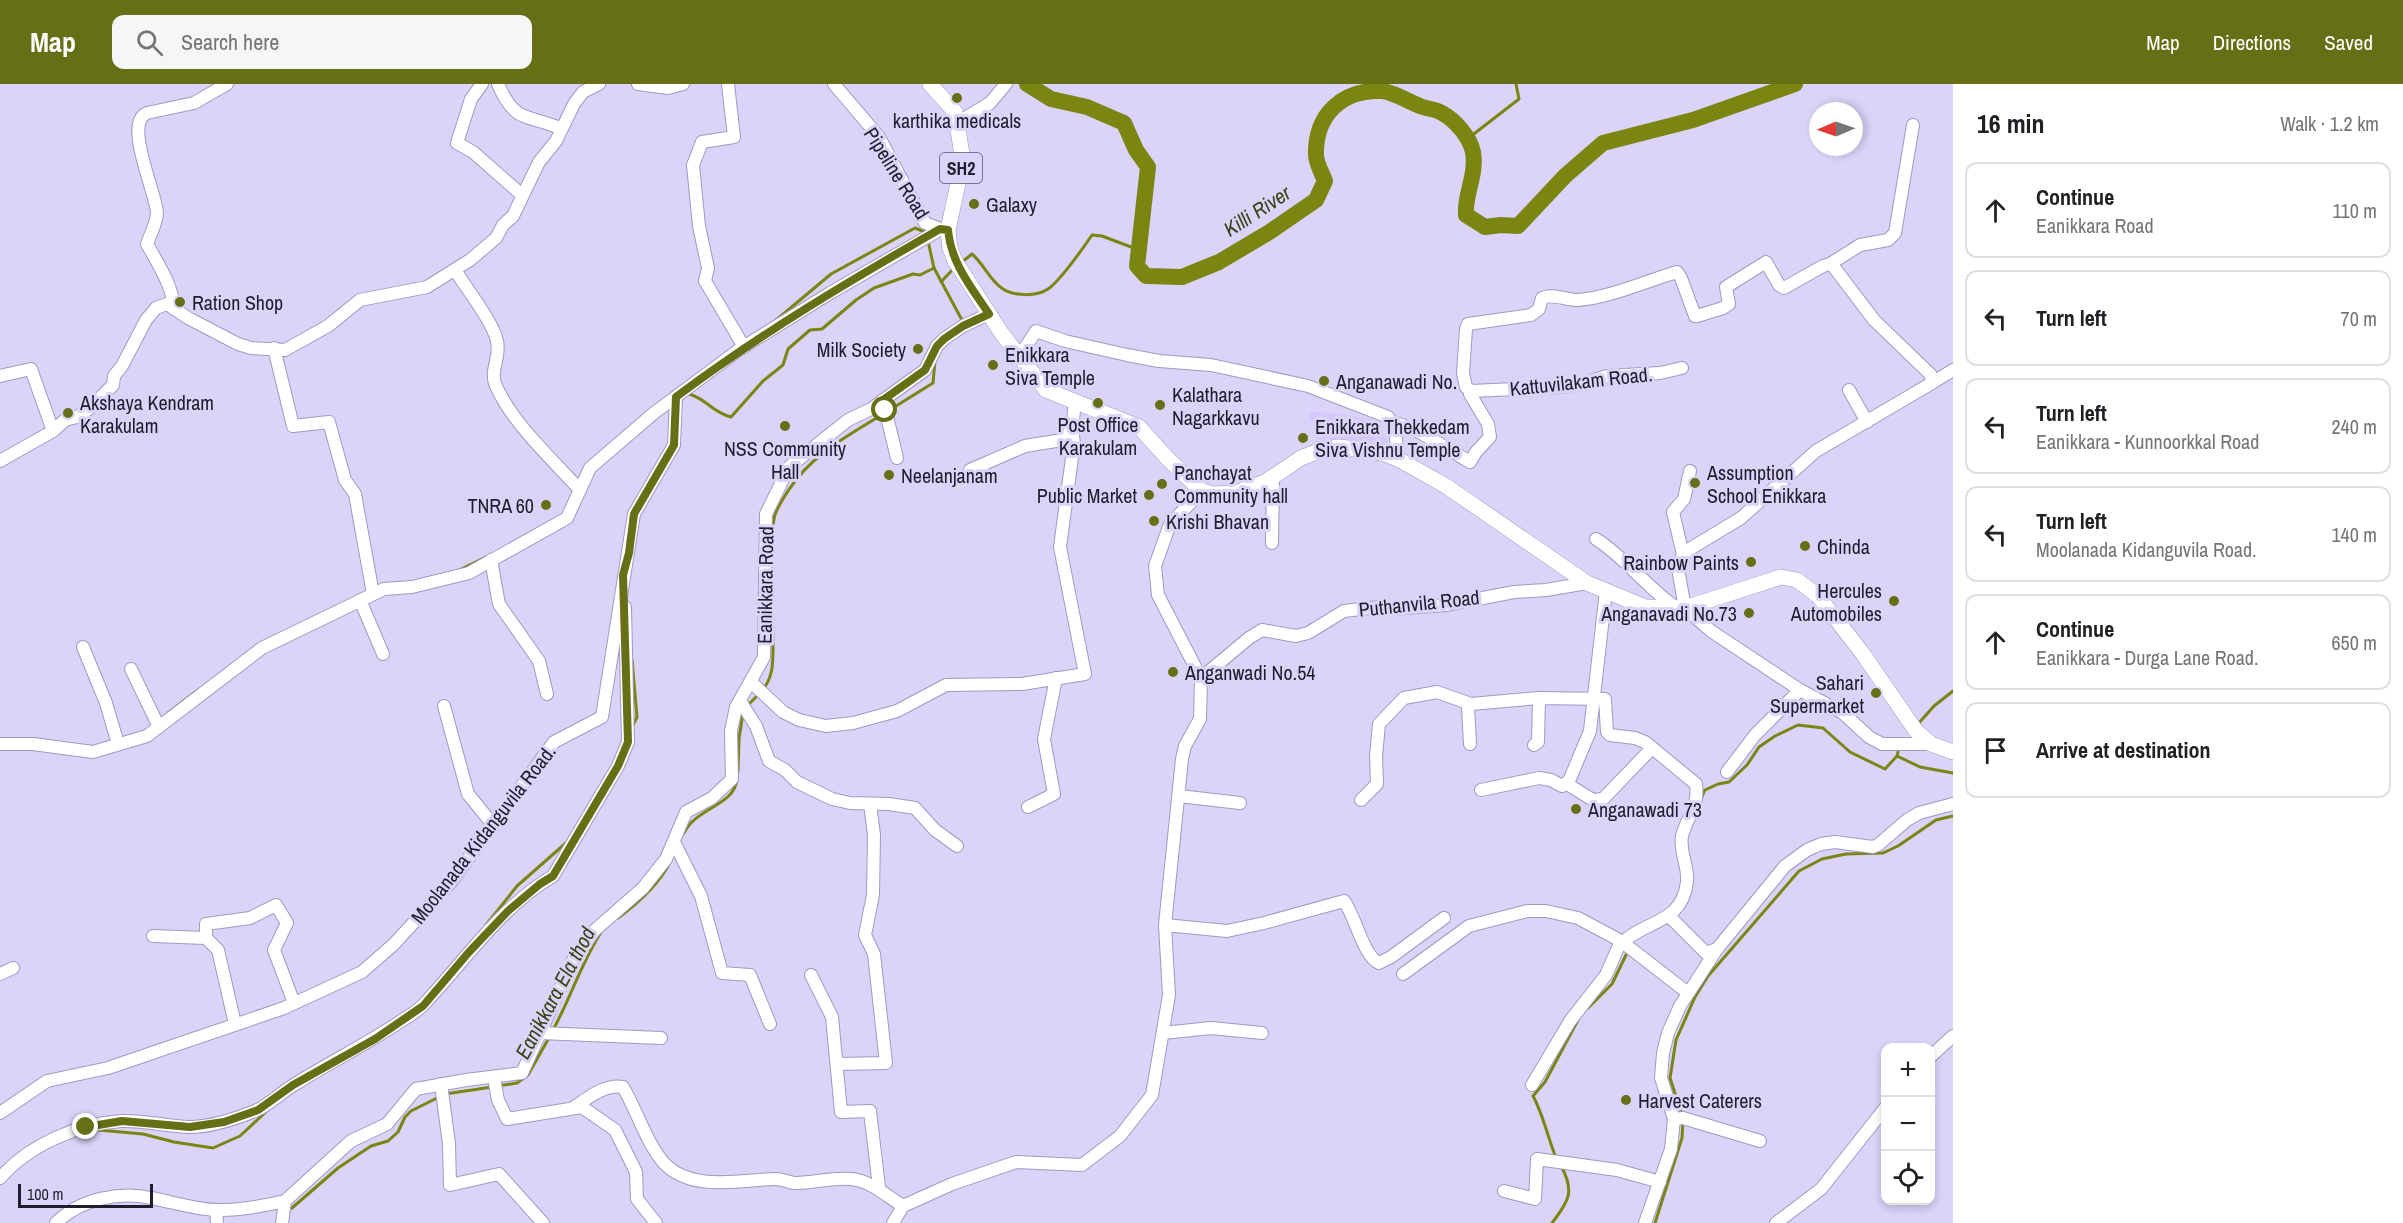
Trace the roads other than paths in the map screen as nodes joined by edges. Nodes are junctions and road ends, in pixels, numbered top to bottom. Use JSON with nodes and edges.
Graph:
{"nodes":[{"id":1,"x":227,"y":84,"type":"edge"},
{"id":2,"x":482,"y":84,"type":"edge"},
{"id":3,"x":498,"y":84,"type":"edge"},
{"id":4,"x":599,"y":84,"type":"edge"},
{"id":5,"x":638,"y":84,"type":"edge"},
{"id":6,"x":683,"y":84,"type":"edge"},
{"id":7,"x":728,"y":84,"type":"edge"},
{"id":8,"x":834,"y":84,"type":"edge"},
{"id":9,"x":930,"y":84,"type":"edge"},
{"id":10,"x":1005,"y":84,"type":"edge"},
{"id":11,"x":957,"y":123,"type":"junction"},
{"id":12,"x":1913,"y":125,"type":"dead end"},
{"id":13,"x":560,"y":129,"type":"junction"},
{"id":14,"x":522,"y":195,"type":"junction"},
{"id":15,"x":935,"y":233,"type":"junction"},
{"id":16,"x":1830,"y":264,"type":"junction"},
{"id":17,"x":455,"y":270,"type":"junction"},
{"id":18,"x":174,"y":309,"type":"junction"},
{"id":19,"x":989,"y":314,"type":"junction"},
{"id":20,"x":146,"y":320,"type":"junction"},
{"id":21,"x":156,"y":330,"type":"dead end"},
{"id":22,"x":744,"y":347,"type":"junction"},
{"id":23,"x":274,"y":348,"type":"junction"},
{"id":24,"x":1019,"y":357,"type":"junction"},
{"id":25,"x":1682,"y":368,"type":"dead end"},
{"id":26,"x":1953,"y":370,"type":"edge"},
{"id":27,"x":0,"y":376,"type":"edge"},
{"id":28,"x":1932,"y":383,"type":"junction"},
{"id":29,"x":1849,"y":390,"type":"dead end"},
{"id":30,"x":1471,"y":391,"type":"junction"},
{"id":31,"x":679,"y":395,"type":"junction"},
{"id":32,"x":1075,"y":402,"type":"junction"},
{"id":33,"x":885,"y":409,"type":"junction"},
{"id":34,"x":1868,"y":422,"type":"junction"},
{"id":35,"x":1393,"y":423,"type":"junction"},
{"id":36,"x":1072,"y":429,"type":"junction"},
{"id":37,"x":53,"y":430,"type":"junction"},
{"id":38,"x":897,"y":458,"type":"dead end"},
{"id":39,"x":1398,"y":459,"type":"junction"},
{"id":40,"x":0,"y":461,"type":"edge"},
{"id":41,"x":970,"y":470,"type":"dead end"},
{"id":42,"x":1690,"y":471,"type":"dead end"},
{"id":43,"x":1274,"y":477,"type":"junction"},
{"id":44,"x":580,"y":490,"type":"junction"},
{"id":45,"x":1202,"y":491,"type":"junction"},
{"id":46,"x":1596,"y":539,"type":"dead end"},
{"id":47,"x":1272,"y":543,"type":"dead end"},
{"id":48,"x":1683,"y":555,"type":"junction"},
{"id":49,"x":491,"y":560,"type":"junction"},
{"id":50,"x":623,"y":575,"type":"junction"},
{"id":51,"x":1587,"y":583,"type":"junction"},
{"id":52,"x":1606,"y":591,"type":"junction"},
{"id":53,"x":373,"y":594,"type":"junction"},
{"id":54,"x":360,"y":600,"type":"junction"},
{"id":55,"x":1681,"y":608,"type":"junction"},
{"id":56,"x":83,"y":647,"type":"dead end"},
{"id":57,"x":382,"y":654,"type":"dead end"},
{"id":58,"x":131,"y":669,"type":"dead end"},
{"id":59,"x":1056,"y":678,"type":"junction"},
{"id":60,"x":1201,"y":678,"type":"junction"},
{"id":61,"x":757,"y":688,"type":"junction"},
{"id":62,"x":1800,"y":690,"type":"junction"},
{"id":63,"x":547,"y":694,"type":"dead end"},
{"id":64,"x":1539,"y":698,"type":"junction"},
{"id":65,"x":1594,"y":698,"type":"junction"},
{"id":66,"x":740,"y":701,"type":"junction"},
{"id":67,"x":1471,"y":704,"type":"junction"},
{"id":68,"x":444,"y":706,"type":"dead end"},
{"id":69,"x":159,"y":727,"type":"junction"},
{"id":70,"x":0,"y":744,"type":"edge"},
{"id":71,"x":118,"y":744,"type":"junction"},
{"id":72,"x":1470,"y":744,"type":"dead end"},
{"id":73,"x":1930,"y":744,"type":"junction"},
{"id":74,"x":1534,"y":745,"type":"dead end"},
{"id":75,"x":1652,"y":748,"type":"junction"},
{"id":76,"x":1953,"y":752,"type":"edge"},
{"id":77,"x":1727,"y":772,"type":"dead end"},
{"id":78,"x":1567,"y":784,"type":"junction"},
{"id":79,"x":1481,"y":790,"type":"dead end"},
{"id":80,"x":1179,"y":796,"type":"junction"},
{"id":81,"x":1361,"y":800,"type":"dead end"},
{"id":82,"x":1240,"y":803,"type":"dead end"},
{"id":83,"x":870,"y":804,"type":"junction"},
{"id":84,"x":1953,"y":804,"type":"edge"},
{"id":85,"x":1028,"y":807,"type":"dead end"},
{"id":86,"x":494,"y":826,"type":"junction"},
{"id":87,"x":674,"y":842,"type":"junction"},
{"id":88,"x":957,"y":846,"type":"dead end"},
{"id":89,"x":1670,"y":916,"type":"junction"},
{"id":90,"x":1444,"y":918,"type":"dead end"},
{"id":91,"x":1164,"y":925,"type":"junction"},
{"id":92,"x":153,"y":936,"type":"dead end"},
{"id":93,"x":206,"y":938,"type":"junction"},
{"id":94,"x":1622,"y":941,"type":"junction"},
{"id":95,"x":1717,"y":949,"type":"junction"},
{"id":96,"x":13,"y":968,"type":"dead end"},
{"id":97,"x":0,"y":974,"type":"edge"},
{"id":98,"x":812,"y":975,"type":"dead end"},
{"id":99,"x":1404,"y":975,"type":"dead end"},
{"id":100,"x":1688,"y":993,"type":"junction"},
{"id":101,"x":294,"y":1003,"type":"junction"},
{"id":102,"x":235,"y":1024,"type":"junction"},
{"id":103,"x":770,"y":1024,"type":"dead end"},
{"id":104,"x":540,"y":1033,"type":"junction"},
{"id":105,"x":1163,"y":1033,"type":"junction"},
{"id":106,"x":1262,"y":1033,"type":"dead end"},
{"id":107,"x":1953,"y":1036,"type":"edge"},
{"id":108,"x":661,"y":1038,"type":"dead end"},
{"id":109,"x":1935,"y":1052,"type":"edge"},
{"id":110,"x":837,"y":1064,"type":"junction"},
{"id":111,"x":441,"y":1084,"type":"junction"},
{"id":112,"x":495,"y":1084,"type":"junction"},
{"id":113,"x":1532,"y":1085,"type":"dead end"},
{"id":114,"x":573,"y":1108,"type":"junction"},
{"id":115,"x":0,"y":1113,"type":"edge"},
{"id":116,"x":1881,"y":1113,"type":"edge"},
{"id":117,"x":1674,"y":1119,"type":"junction"},
{"id":118,"x":1760,"y":1141,"type":"dead end"},
{"id":119,"x":0,"y":1178,"type":"edge"},
{"id":120,"x":1660,"y":1182,"type":"junction"},
{"id":121,"x":879,"y":1187,"type":"junction"},
{"id":122,"x":1504,"y":1191,"type":"dead end"},
{"id":123,"x":903,"y":1206,"type":"junction"},
{"id":124,"x":284,"y":1210,"type":"edge"},
{"id":125,"x":216,"y":1215,"type":"edge"},
{"id":126,"x":56,"y":1223,"type":"edge"},
{"id":127,"x":543,"y":1223,"type":"edge"},
{"id":128,"x":656,"y":1223,"type":"edge"},
{"id":129,"x":893,"y":1223,"type":"edge"},
{"id":130,"x":1645,"y":1223,"type":"edge"},
{"id":131,"x":1776,"y":1223,"type":"edge"}],
"edges":[{"from":1,"to":18,"type":"street"},
{"from":2,"to":14,"type":"street"},
{"from":3,"to":13,"type":"street"},
{"from":4,"to":13,"type":"street"},
{"from":5,"to":6,"type":"street"},
{"from":7,"to":22,"type":"street"},
{"from":8,"to":15,"type":"street","name":"Pipeline Road"},
{"from":9,"to":11,"type":"main road","number":"SH2"},
{"from":10,"to":11,"type":"street"},
{"from":11,"to":15,"type":"main road","number":"SH2"},
{"from":12,"to":16,"type":"street"},
{"from":13,"to":14,"type":"street"},
{"from":14,"to":17,"type":"street"},
{"from":15,"to":19,"type":"main road","number":"SH2"},
{"from":15,"to":22,"type":"street"},
{"from":16,"to":28,"type":"street"},
{"from":16,"to":30,"type":"street"},
{"from":17,"to":23,"type":"street"},
{"from":17,"to":44,"type":"street"},
{"from":18,"to":20,"type":"street"},
{"from":18,"to":23,"type":"street"},
{"from":19,"to":24,"type":"main road","number":"SH2"},
{"from":19,"to":33,"type":"street","name":"Eanikkara Road"},
{"from":20,"to":21,"type":"street"},
{"from":20,"to":37,"type":"street"},
{"from":22,"to":31,"type":"street"},
{"from":23,"to":53,"type":"street"},
{"from":24,"to":32,"type":"main road","number":"SH2"},
{"from":24,"to":35,"type":"street"},
{"from":25,"to":30,"type":"street","name":"Kattuvilakam Road."},
{"from":26,"to":28,"type":"street"},
{"from":27,"to":37,"type":"street"},
{"from":28,"to":34,"type":"street"},
{"from":29,"to":34,"type":"street"},
{"from":30,"to":35,"type":"street"},
{"from":31,"to":44,"type":"street"},
{"from":31,"to":50,"type":"street","name":"Moolanada Kidanguvila Road."},
{"from":32,"to":36,"type":"street"},
{"from":32,"to":45,"type":"main road","number":"SH2"},
{"from":33,"to":38,"type":"street"},
{"from":33,"to":61,"type":"street","name":"Eanikkara Road"},
{"from":34,"to":48,"type":"street"},
{"from":35,"to":39,"type":"street"},
{"from":36,"to":41,"type":"street"},
{"from":36,"to":59,"type":"street"},
{"from":37,"to":40,"type":"street"},
{"from":39,"to":43,"type":"main road"},
{"from":39,"to":51,"type":"main road"},
{"from":42,"to":48,"type":"street"},
{"from":43,"to":45,"type":"main road"},
{"from":43,"to":47,"type":"street"},
{"from":44,"to":49,"type":"street"},
{"from":45,"to":60,"type":"street"},
{"from":46,"to":55,"type":"street"},
{"from":48,"to":55,"type":"street"},
{"from":49,"to":53,"type":"street"},
{"from":49,"to":63,"type":"street"},
{"from":50,"to":86,"type":"street","name":"Moolanada Kidanguvila Road."},
{"from":50,"to":119,"type":"street"},
{"from":51,"to":52,"type":"main road"},
{"from":51,"to":60,"type":"street","name":"Puthanvila Road"},
{"from":52,"to":55,"type":"main road"},
{"from":52,"to":65,"type":"street"},
{"from":53,"to":54,"type":"street"},
{"from":54,"to":57,"type":"street"},
{"from":54,"to":69,"type":"street"},
{"from":55,"to":62,"type":"street"},
{"from":55,"to":73,"type":"main road"},
{"from":56,"to":71,"type":"street"},
{"from":58,"to":69,"type":"street"},
{"from":59,"to":61,"type":"street"},
{"from":59,"to":85,"type":"street"},
{"from":60,"to":80,"type":"street"},
{"from":61,"to":66,"type":"street","name":"Eanikkara Road"},
{"from":62,"to":73,"type":"street"},
{"from":62,"to":77,"type":"street"},
{"from":64,"to":65,"type":"street"},
{"from":64,"to":67,"type":"street"},
{"from":64,"to":74,"type":"street"},
{"from":65,"to":75,"type":"street"},
{"from":65,"to":78,"type":"street"},
{"from":66,"to":83,"type":"street"},
{"from":66,"to":87,"type":"street","name":"Eanikkara Road"},
{"from":67,"to":72,"type":"street"},
{"from":67,"to":81,"type":"street"},
{"from":68,"to":86,"type":"street"},
{"from":69,"to":71,"type":"street"},
{"from":70,"to":71,"type":"street"},
{"from":73,"to":76,"type":"main road"},
{"from":75,"to":78,"type":"street"},
{"from":75,"to":89,"type":"street"},
{"from":78,"to":79,"type":"street"},
{"from":80,"to":82,"type":"street"},
{"from":80,"to":91,"type":"street"},
{"from":83,"to":88,"type":"street"},
{"from":83,"to":110,"type":"street"},
{"from":84,"to":95,"type":"street"},
{"from":86,"to":101,"type":"street","name":"Moolanada Kidanguvila Road."},
{"from":87,"to":103,"type":"street"},
{"from":87,"to":104,"type":"street","name":"Eanikkara Road"},
{"from":89,"to":94,"type":"street"},
{"from":89,"to":95,"type":"street"},
{"from":90,"to":91,"type":"street"},
{"from":91,"to":105,"type":"street"},
{"from":92,"to":93,"type":"street"},
{"from":93,"to":101,"type":"street"},
{"from":93,"to":102,"type":"street"},
{"from":94,"to":99,"type":"street"},
{"from":94,"to":100,"type":"street"},
{"from":94,"to":113,"type":"street"},
{"from":95,"to":100,"type":"street"},
{"from":96,"to":97,"type":"street"},
{"from":98,"to":110,"type":"street"},
{"from":100,"to":117,"type":"street"},
{"from":101,"to":102,"type":"street","name":"Moolanada Kidanguvila Road."},
{"from":102,"to":115,"type":"street","name":"Moolanada Kidanguvila Road."},
{"from":104,"to":108,"type":"street"},
{"from":104,"to":112,"type":"street","name":"Eanikkara Road"},
{"from":105,"to":106,"type":"street"},
{"from":105,"to":123,"type":"street"},
{"from":107,"to":109,"type":"street"},
{"from":110,"to":121,"type":"street"},
{"from":111,"to":112,"type":"street","name":"Eanikkara Road"},
{"from":111,"to":124,"type":"street","name":"Eanikkara Road"},
{"from":111,"to":127,"type":"street"},
{"from":112,"to":114,"type":"street"},
{"from":114,"to":121,"type":"street"},
{"from":114,"to":128,"type":"street"},
{"from":116,"to":131,"type":"street"},
{"from":117,"to":118,"type":"street"},
{"from":117,"to":120,"type":"street"},
{"from":120,"to":122,"type":"street"},
{"from":120,"to":130,"type":"street"},
{"from":121,"to":123,"type":"street"},
{"from":123,"to":129,"type":"street"},
{"from":124,"to":125,"type":"street","name":"Eanikkara Road"},
{"from":125,"to":126,"type":"street","name":"Eanikkara Road"}]}
